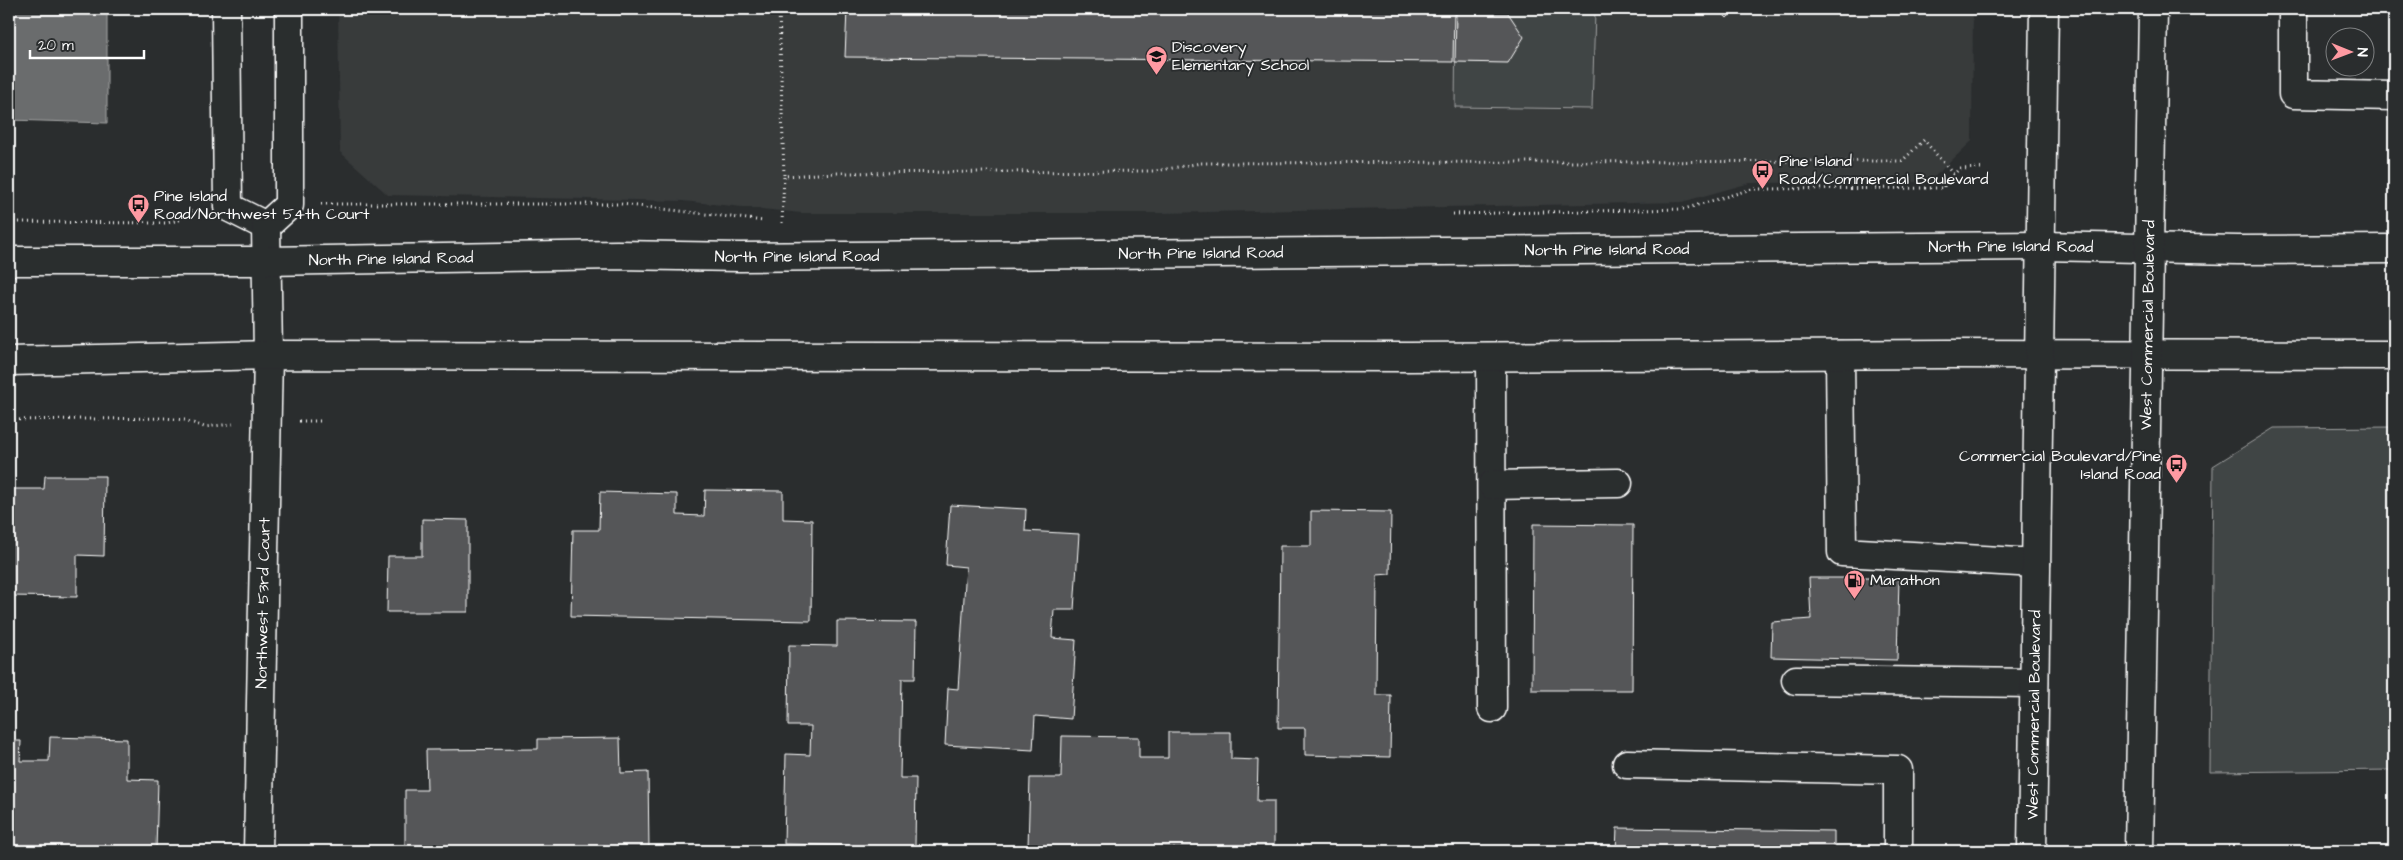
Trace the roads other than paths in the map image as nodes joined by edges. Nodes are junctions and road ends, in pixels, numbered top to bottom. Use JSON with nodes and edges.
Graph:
{"nodes":[{"id":1,"x":226,"y":9,"type":"edge"},
{"id":2,"x":290,"y":9,"type":"edge"},
{"id":3,"x":2044,"y":9,"type":"edge"},
{"id":4,"x":2153,"y":9,"type":"edge"},
{"id":5,"x":2293,"y":9,"type":"edge"},
{"id":6,"x":2394,"y":96,"type":"edge"},
{"id":7,"x":266,"y":226,"type":"junction"},
{"id":8,"x":2041,"y":246,"type":"junction"},
{"id":9,"x":2148,"y":248,"type":"junction"},
{"id":10,"x":2394,"y":249,"type":"edge"},
{"id":11,"x":9,"y":261,"type":"edge"},
{"id":12,"x":266,"y":261,"type":"junction"},
{"id":13,"x":2039,"y":354,"type":"junction"},
{"id":14,"x":268,"y":355,"type":"junction"},
{"id":15,"x":1840,"y":355,"type":"junction"},
{"id":16,"x":2394,"y":355,"type":"edge"},
{"id":17,"x":2146,"y":356,"type":"junction"},
{"id":18,"x":1491,"y":357,"type":"junction"},
{"id":19,"x":9,"y":361,"type":"edge"},
{"id":20,"x":1618,"y":483,"type":"dead end"},
{"id":21,"x":1492,"y":485,"type":"junction"},
{"id":22,"x":2036,"y":563,"type":"junction"},
{"id":23,"x":1796,"y":680,"type":"dead end"},
{"id":24,"x":2034,"y":683,"type":"junction"},
{"id":25,"x":1492,"y":708,"type":"dead end"},
{"id":26,"x":1627,"y":764,"type":"dead end"},
{"id":27,"x":258,"y":851,"type":"edge"},
{"id":28,"x":1898,"y":851,"type":"edge"},
{"id":29,"x":2032,"y":851,"type":"edge"},
{"id":30,"x":2138,"y":851,"type":"edge"}],
"edges":[{"from":1,"to":7,"type":"main road"},
{"from":2,"to":7,"type":"main road"},
{"from":3,"to":8,"type":"main road","name":"West Commercial Boulevard"},
{"from":4,"to":9,"type":"main road","name":"West Commercial Boulevard"},
{"from":5,"to":6,"type":"main road"},
{"from":7,"to":12,"type":"main road","name":"Northwest 53rd Court"},
{"from":8,"to":9,"type":"main road","name":"North Pine Island Road"},
{"from":8,"to":12,"type":"main road","name":"North Pine Island Road"},
{"from":8,"to":13,"type":"main road","name":"West Commercial Boulevard"},
{"from":9,"to":10,"type":"main road","name":"North Pine Island Road"},
{"from":9,"to":17,"type":"main road","name":"West Commercial Boulevard"},
{"from":11,"to":12,"type":"main road","name":"North Pine Island Road"},
{"from":12,"to":14,"type":"main road","name":"Northwest 53rd Court"},
{"from":13,"to":15,"type":"main road"},
{"from":13,"to":17,"type":"main road"},
{"from":13,"to":22,"type":"main road","name":"West Commercial Boulevard"},
{"from":14,"to":18,"type":"main road"},
{"from":14,"to":19,"type":"main road"},
{"from":14,"to":27,"type":"main road","name":"Northwest 53rd Court"},
{"from":15,"to":18,"type":"main road"},
{"from":15,"to":22,"type":"main road"},
{"from":16,"to":17,"type":"main road"},
{"from":17,"to":30,"type":"main road","name":"West Commercial Boulevard"},
{"from":18,"to":21,"type":"main road"},
{"from":20,"to":21,"type":"main road"},
{"from":21,"to":25,"type":"main road"},
{"from":22,"to":24,"type":"main road","name":"West Commercial Boulevard"},
{"from":23,"to":24,"type":"main road"},
{"from":24,"to":29,"type":"main road","name":"West Commercial Boulevard"},
{"from":26,"to":28,"type":"main road"}]}
